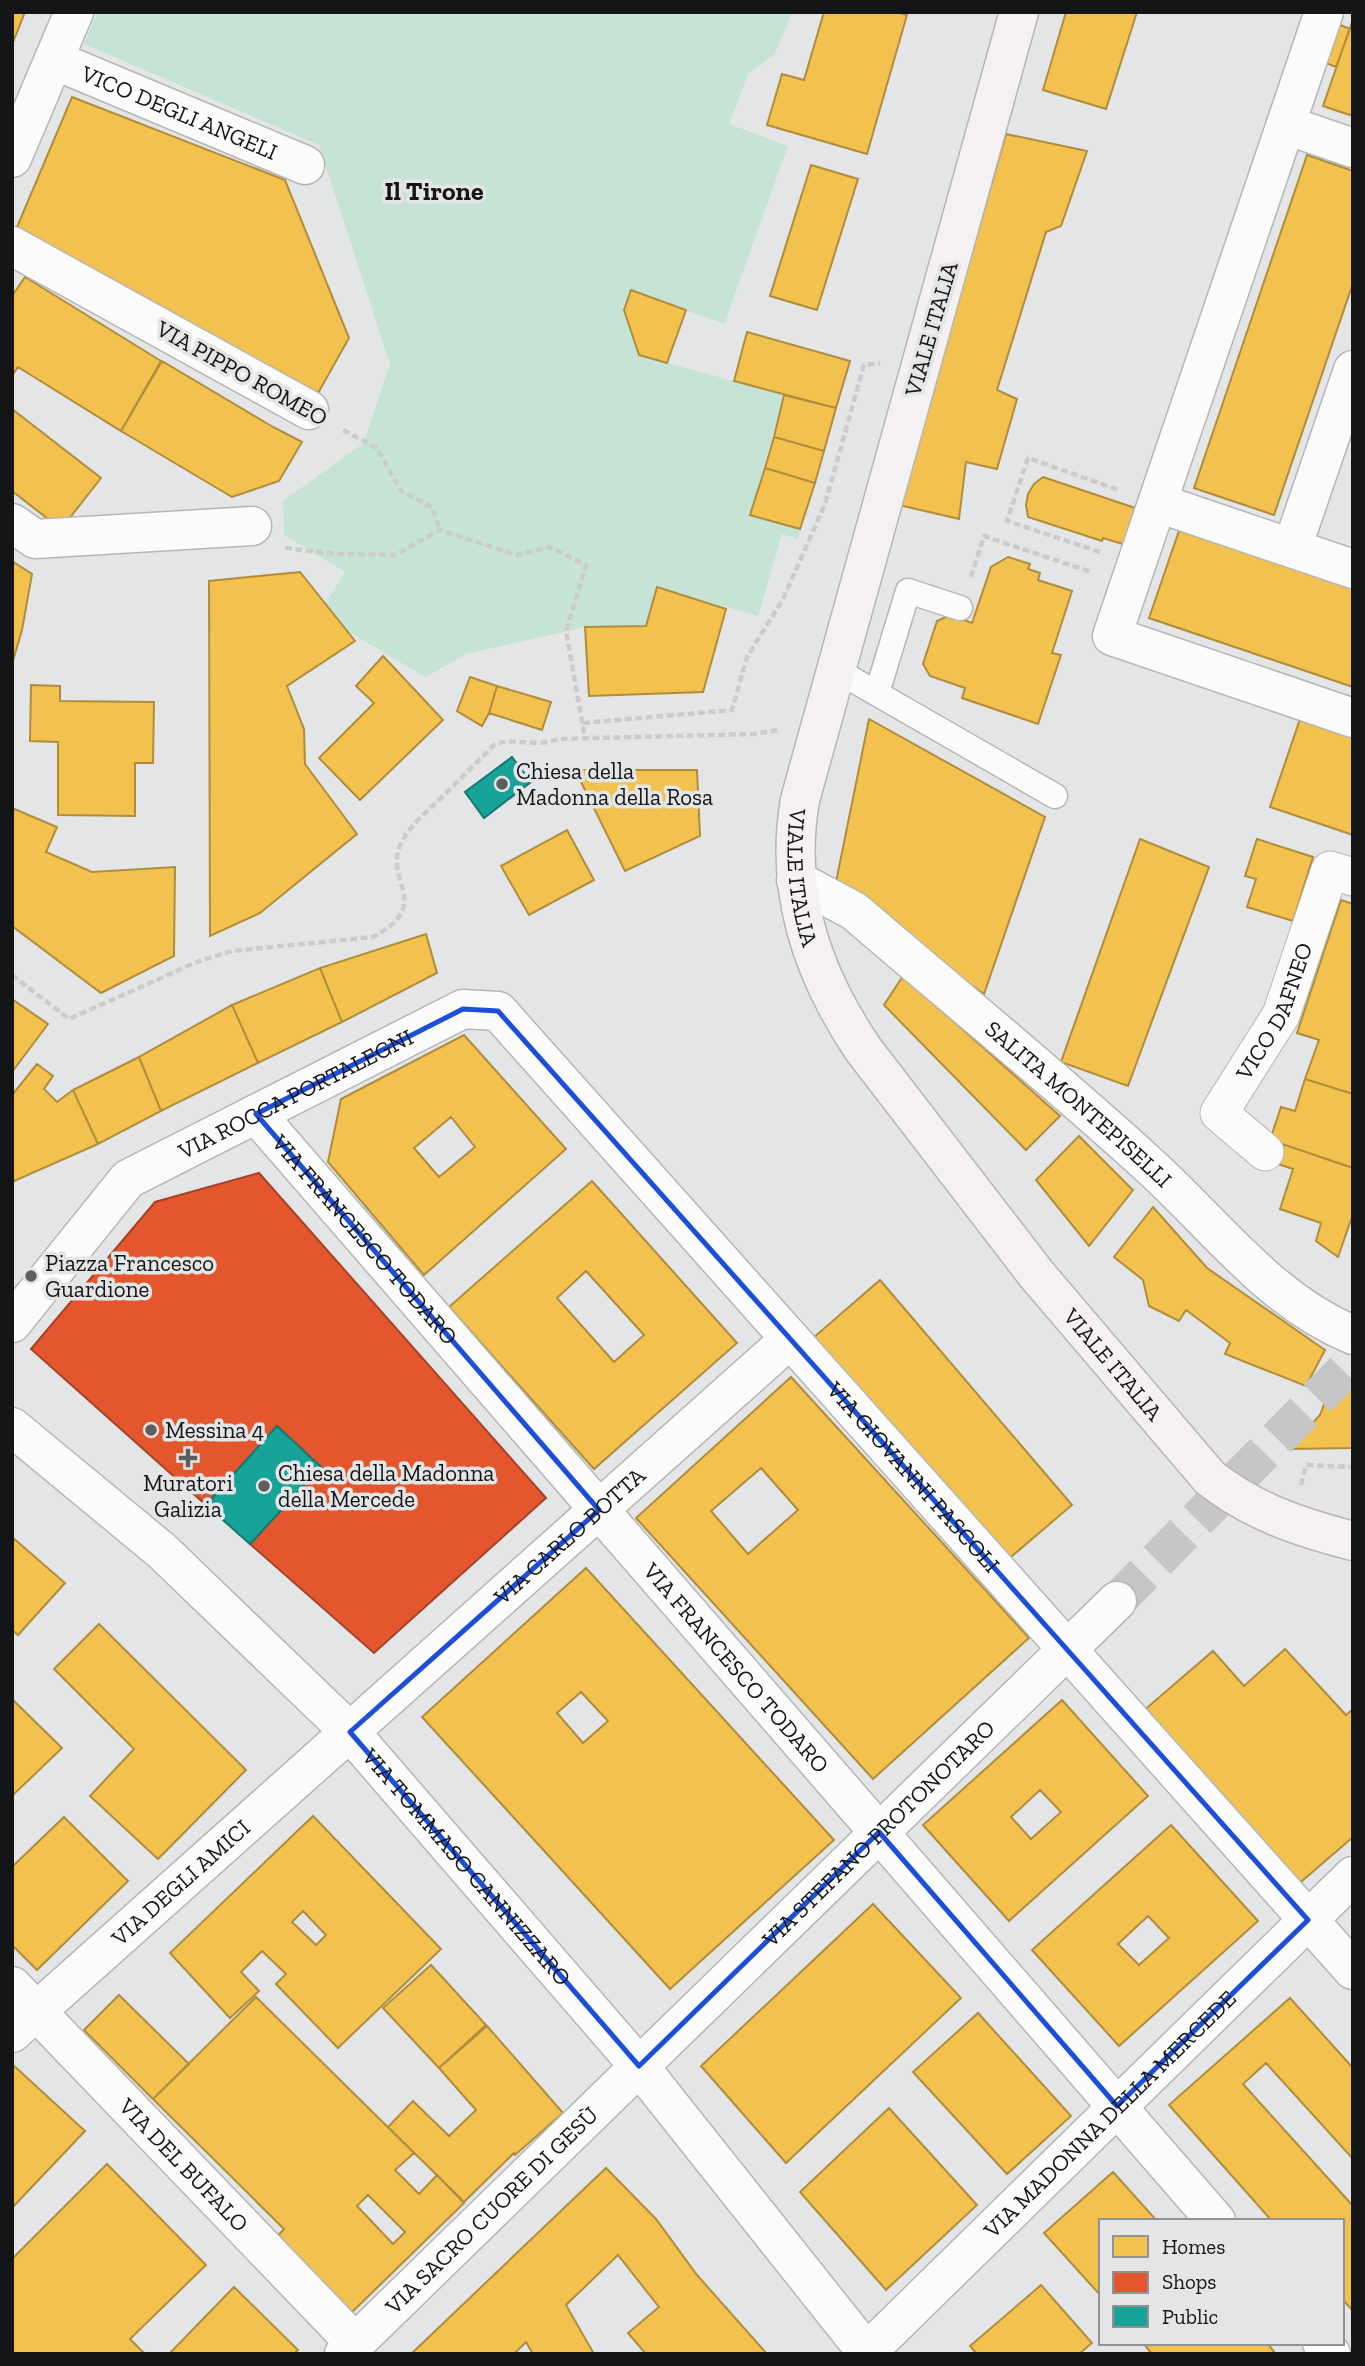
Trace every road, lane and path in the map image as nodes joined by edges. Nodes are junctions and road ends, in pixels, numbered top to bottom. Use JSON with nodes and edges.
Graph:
{"nodes":[{"id":1,"x":74,"y":12,"type":"edge"},
{"id":2,"x":1019,"y":12,"type":"edge"},
{"id":3,"x":1324,"y":12,"type":"edge"},
{"id":4,"x":54,"y":60,"type":"junction"},
{"id":5,"x":1286,"y":125,"type":"junction"},
{"id":6,"x":1353,"y":148,"type":"edge"},
{"id":7,"x":12,"y":158,"type":"edge"},
{"id":8,"x":305,"y":165,"type":"dead end"},
{"id":9,"x":12,"y":246,"type":"edge"},
{"id":10,"x":923,"y":359,"type":"junction"},
{"id":11,"x":1353,"y":370,"type":"edge"},
{"id":12,"x":309,"y":410,"type":"joint"},
{"id":13,"x":1158,"y":503,"type":"junction"},
{"id":14,"x":12,"y":523,"type":"edge"},
{"id":15,"x":252,"y":526,"type":"joint"},
{"id":16,"x":440,"y":530,"type":"junction"},
{"id":17,"x":1292,"y":548,"type":"junction"},
{"id":18,"x":1100,"y":564,"type":"dead end"},
{"id":19,"x":1353,"y":569,"type":"edge"},
{"id":20,"x":1096,"y":574,"type":"dead end"},
{"id":21,"x":960,"y":608,"type":"joint"},
{"id":22,"x":836,"y":670,"type":"junction"},
{"id":23,"x":877,"y":693,"type":"junction"},
{"id":24,"x":1353,"y":718,"type":"edge"},
{"id":25,"x":583,"y":723,"type":"junction"},
{"id":26,"x":821,"y":723,"type":"junction"},
{"id":27,"x":585,"y":738,"type":"junction"},
{"id":28,"x":1055,"y":796,"type":"dead end"},
{"id":29,"x":1353,"y":877,"type":"edge"},
{"id":30,"x":796,"y":880,"type":"junction"},
{"id":31,"x":12,"y":975,"type":"edge"},
{"id":32,"x":463,"y":1009,"type":"joint"},
{"id":33,"x":256,"y":1114,"type":"junction"},
{"id":34,"x":1265,"y":1152,"type":"dead end"},
{"id":35,"x":12,"y":1323,"type":"edge"},
{"id":36,"x":1353,"y":1335,"type":"edge"},
{"id":37,"x":790,"y":1339,"type":"junction"},
{"id":38,"x":12,"y":1427,"type":"edge"},
{"id":39,"x":1353,"y":1467,"type":"edge"},
{"id":40,"x":1300,"y":1488,"type":"dead end"},
{"id":41,"x":599,"y":1510,"type":"junction"},
{"id":42,"x":1353,"y":1541,"type":"edge"},
{"id":43,"x":1117,"y":1601,"type":"tunnel mouth"},
{"id":44,"x":1067,"y":1649,"type":"junction"},
{"id":45,"x":350,"y":1732,"type":"junction"},
{"id":46,"x":879,"y":1832,"type":"junction"},
{"id":47,"x":1353,"y":1876,"type":"edge"},
{"id":48,"x":1308,"y":1920,"type":"junction"},
{"id":49,"x":1353,"y":1970,"type":"edge"},
{"id":50,"x":20,"y":2010,"type":"edge"},
{"id":51,"x":639,"y":2066,"type":"junction"},
{"id":52,"x":1117,"y":2106,"type":"junction"},
{"id":53,"x":1214,"y":2219,"type":"edge"},
{"id":54,"x":349,"y":2348,"type":"edge"},
{"id":55,"x":867,"y":2353,"type":"edge"}],
"edges":[{"from":1,"to":4,"type":"street"},
{"from":2,"to":10,"type":"main road","name":"VIALE ITALIA"},
{"from":3,"to":5,"type":"street"},
{"from":4,"to":7,"type":"street"},
{"from":4,"to":8,"type":"street","name":"VICO DEGLI ANGELI"},
{"from":5,"to":6,"type":"street"},
{"from":5,"to":13,"type":"street"},
{"from":9,"to":12,"type":"street","name":"VIA PIPPO ROMEO"},
{"from":10,"to":22,"type":"main road","name":"VIALE ITALIA"},
{"from":10,"to":25,"type":"path"},
{"from":11,"to":17,"type":"street"},
{"from":12,"to":16,"type":"path","name":"VIA PIPPO ROMEO"},
{"from":13,"to":17,"type":"street"},
{"from":13,"to":18,"type":"path"},
{"from":13,"to":24,"type":"street"},
{"from":14,"to":15,"type":"street"},
{"from":15,"to":16,"type":"path"},
{"from":16,"to":25,"type":"path"},
{"from":17,"to":19,"type":"street"},
{"from":20,"to":21,"type":"path"},
{"from":21,"to":23,"type":"lane"},
{"from":22,"to":23,"type":"lane"},
{"from":22,"to":26,"type":"main road","name":"VIALE ITALIA"},
{"from":23,"to":28,"type":"lane"},
{"from":25,"to":27,"type":"path"},
{"from":26,"to":27,"type":"path"},
{"from":26,"to":30,"type":"main road","name":"VIALE ITALIA"},
{"from":27,"to":31,"type":"path"},
{"from":29,"to":34,"type":"street","name":"VICO DAFNEO"},
{"from":30,"to":36,"type":"street","name":"SALITA MONTEPISELLI"},
{"from":30,"to":42,"type":"main road","name":"VIALE ITALIA"},
{"from":32,"to":33,"type":"street","name":"VIA ROCCA PORTALEGNI"},
{"from":32,"to":37,"type":"street","name":"VIA GIOVANNI PASCOLI"},
{"from":33,"to":35,"type":"street","name":"VIA ROCCA PORTALEGNI"},
{"from":33,"to":41,"type":"street","name":"VIA FRANCESCO TODARO"},
{"from":37,"to":41,"type":"street","name":"VIA CARLO BOTTA"},
{"from":37,"to":44,"type":"street","name":"VIA GIOVANNI PASCOLI"},
{"from":38,"to":45,"type":"street","name":"VIA TOMMASO CANNIZZARO"},
{"from":39,"to":40,"type":"path"},
{"from":41,"to":45,"type":"street","name":"VIA CARLO BOTTA"},
{"from":41,"to":46,"type":"street","name":"VIA FRANCESCO TODARO"},
{"from":43,"to":44,"type":"street","name":"VIA STEFANO PROTONOTARO"},
{"from":44,"to":46,"type":"street","name":"VIA STEFANO PROTONOTARO"},
{"from":44,"to":48,"type":"street","name":"VIA GIOVANNI PASCOLI"},
{"from":45,"to":50,"type":"street","name":"VIA DEGLI AMICI"},
{"from":45,"to":51,"type":"street","name":"VIA TOMMASO CANNIZZARO"},
{"from":46,"to":51,"type":"street","name":"VIA STEFANO PROTONOTARO"},
{"from":46,"to":52,"type":"street","name":"VIA FRANCESCO TODARO"},
{"from":47,"to":48,"type":"street","name":"VIA MADONNA DELLA MERCEDE"},
{"from":48,"to":49,"type":"street","name":"VIA GIOVANNI PASCOLI"},
{"from":48,"to":52,"type":"street","name":"VIA MADONNA DELLA MERCEDE"},
{"from":50,"to":54,"type":"street","name":"VIA DEL BUFALO"},
{"from":51,"to":54,"type":"street","name":"VIA SACRO CUORE DI GESÙ"},
{"from":51,"to":55,"type":"street","name":"VIA TOMMASO CANNIZZARO"},
{"from":52,"to":53,"type":"street","name":"VIA FRANCESCO TODARO"},
{"from":52,"to":55,"type":"street","name":"VIA MADONNA DELLA MERCEDE"}]}
